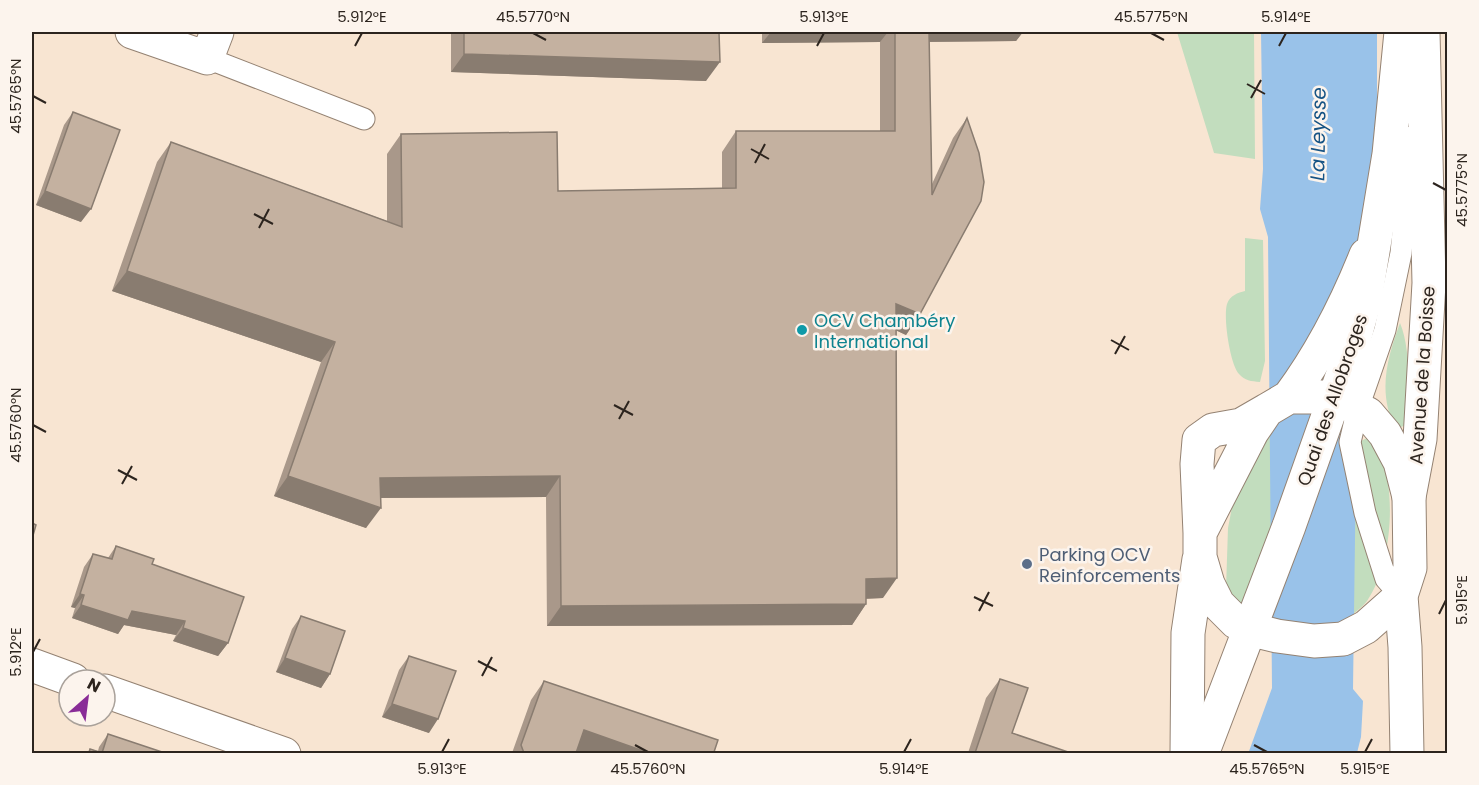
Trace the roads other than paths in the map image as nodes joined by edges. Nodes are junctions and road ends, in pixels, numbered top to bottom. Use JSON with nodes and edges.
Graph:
{"nodes":[{"id":1,"x":132,"y":32,"type":"edge"},
{"id":2,"x":1407,"y":38,"type":"edge"},
{"id":3,"x":212,"y":45,"type":"edge"},
{"id":4,"x":364,"y":119,"type":"dead end"},
{"id":5,"x":1376,"y":228,"type":"junction"},
{"id":6,"x":1346,"y":402,"type":"junction"},
{"id":7,"x":1278,"y":403,"type":"junction"},
{"id":8,"x":1409,"y":497,"type":"junction"},
{"id":9,"x":1200,"y":545,"type":"junction"},
{"id":10,"x":1401,"y":596,"type":"junction"},
{"id":11,"x":1248,"y":629,"type":"junction"},
{"id":12,"x":32,"y":665,"type":"edge"},
{"id":13,"x":57,"y":674,"type":"edge"},
{"id":14,"x":117,"y":695,"type":"edge"},
{"id":15,"x":284,"y":753,"type":"edge"},
{"id":16,"x":1187,"y":753,"type":"edge"},
{"id":17,"x":1202,"y":753,"type":"edge"},
{"id":18,"x":1407,"y":753,"type":"edge"}],
"edges":[{"from":1,"to":3,"type":"main road"},
{"from":2,"to":5,"type":"main road","name":"Quai des Allobroges"},
{"from":2,"to":6,"type":"lane"},
{"from":2,"to":8,"type":"main road","name":"Avenue de la Boisse"},
{"from":3,"to":4,"type":"lane"},
{"from":5,"to":6,"type":"main road","name":"Quai des Allobroges"},
{"from":5,"to":7,"type":"main road"},
{"from":6,"to":7,"type":"main road"},
{"from":6,"to":8,"type":"main road"},
{"from":6,"to":10,"type":"lane"},
{"from":6,"to":11,"type":"main road","name":"Quai des Allobroges"},
{"from":7,"to":9,"type":"main road"},
{"from":7,"to":9,"type":"main road"},
{"from":8,"to":10,"type":"main road","name":"Avenue de la Boisse"},
{"from":9,"to":11,"type":"main road"},
{"from":9,"to":16,"type":"main road"},
{"from":10,"to":11,"type":"main road"},
{"from":10,"to":18,"type":"main road","name":"Avenue de la Boisse"},
{"from":11,"to":17,"type":"main road","name":"Quai des Allobroges"},
{"from":12,"to":13,"type":"main road"},
{"from":14,"to":15,"type":"main road"}]}
